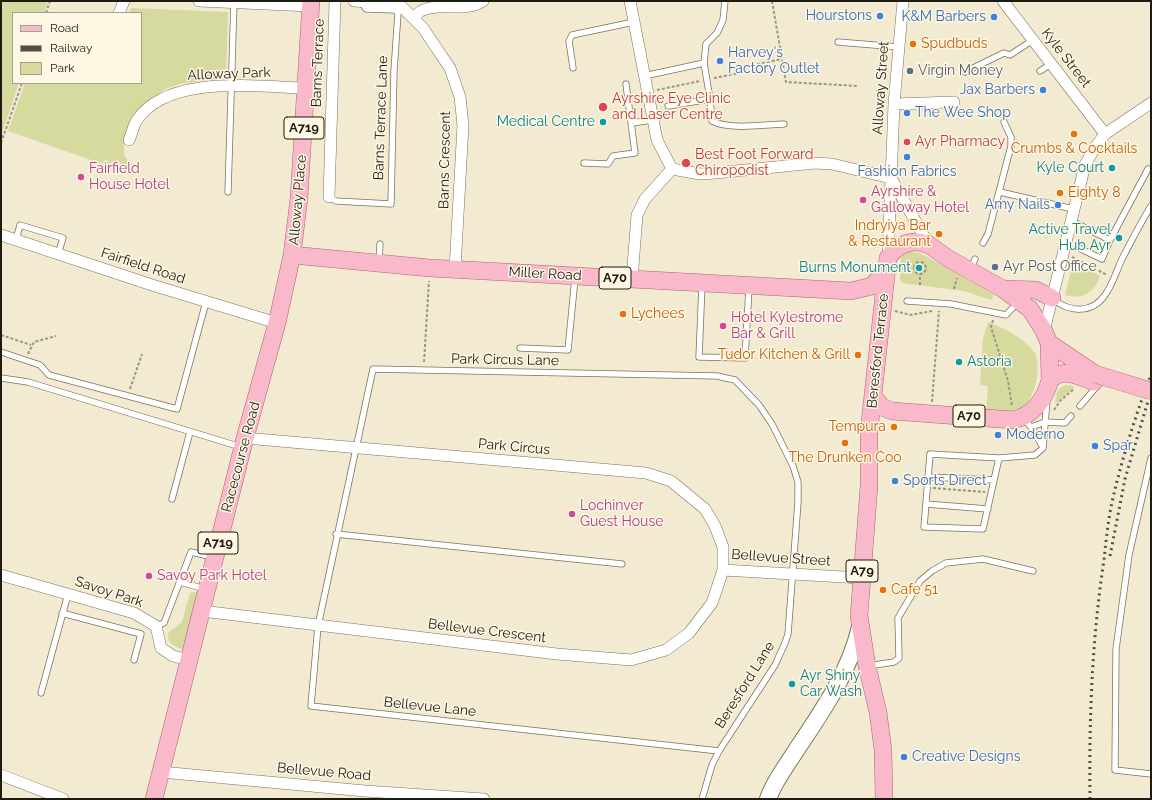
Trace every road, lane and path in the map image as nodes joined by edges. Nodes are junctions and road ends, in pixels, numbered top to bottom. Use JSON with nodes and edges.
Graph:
{"nodes":[{"id":1,"x":50,"y":1,"type":"edge"},
{"id":2,"x":124,"y":1,"type":"edge"},
{"id":3,"x":199,"y":1,"type":"edge"},
{"id":4,"x":335,"y":1,"type":"edge"},
{"id":5,"x":357,"y":1,"type":"edge"},
{"id":6,"x":482,"y":1,"type":"edge"},
{"id":7,"x":630,"y":1,"type":"edge"},
{"id":8,"x":725,"y":1,"type":"edge"},
{"id":9,"x":772,"y":1,"type":"edge"},
{"id":10,"x":903,"y":1,"type":"edge"},
{"id":11,"x":1003,"y":1,"type":"edge"},
{"id":12,"x":234,"y":2,"type":"edge"},
{"id":13,"x":311,"y":4,"type":"edge"},
{"id":14,"x":46,"y":12,"type":"edge"},
{"id":15,"x":119,"y":12,"type":"edge"},
{"id":16,"x":414,"y":18,"type":"junction"},
{"id":17,"x":634,"y":22,"type":"junction"},
{"id":18,"x":1033,"y":40,"type":"junction"},
{"id":19,"x":838,"y":42,"type":"dead end"},
{"id":20,"x":898,"y":47,"type":"junction"},
{"id":21,"x":782,"y":59,"type":"junction"},
{"id":22,"x":704,"y":63,"type":"junction"},
{"id":23,"x":1051,"y":64,"type":"junction"},
{"id":24,"x":573,"y":68,"type":"dead end"},
{"id":25,"x":1040,"y":71,"type":"dead end"},
{"id":26,"x":965,"y":72,"type":"dead end"},
{"id":27,"x":644,"y":76,"type":"junction"},
{"id":28,"x":707,"y":80,"type":"junction"},
{"id":29,"x":22,"y":84,"type":"edge"},
{"id":30,"x":626,"y":84,"type":"dead end"},
{"id":31,"x":858,"y":86,"type":"dead end"},
{"id":32,"x":232,"y":87,"type":"junction"},
{"id":33,"x":306,"y":88,"type":"junction"},
{"id":34,"x":647,"y":92,"type":"junction"},
{"id":35,"x":710,"y":99,"type":"junction"},
{"id":36,"x":954,"y":102,"type":"dead end"},
{"id":37,"x":894,"y":104,"type":"junction"},
{"id":38,"x":1151,"y":104,"type":"edge"},
{"id":39,"x":668,"y":106,"type":"dead end"},
{"id":40,"x":652,"y":120,"type":"junction"},
{"id":41,"x":1004,"y":122,"type":"dead end"},
{"id":42,"x":632,"y":123,"type":"junction"},
{"id":43,"x":784,"y":124,"type":"dead end"},
{"id":44,"x":1105,"y":134,"type":"junction"},
{"id":45,"x":129,"y":140,"type":"dead end"},
{"id":46,"x":1,"y":143,"type":"edge"},
{"id":47,"x":584,"y":163,"type":"dead end"},
{"id":48,"x":672,"y":169,"type":"junction"},
{"id":49,"x":1148,"y":169,"type":"dead end"},
{"id":50,"x":891,"y":178,"type":"junction"},
{"id":51,"x":228,"y":192,"type":"dead end"},
{"id":52,"x":1000,"y":192,"type":"junction"},
{"id":53,"x":329,"y":197,"type":"joint"},
{"id":54,"x":1151,"y":206,"type":"edge"},
{"id":55,"x":1073,"y":209,"type":"junction"},
{"id":56,"x":1070,"y":221,"type":"junction"},
{"id":57,"x":1,"y":235,"type":"edge"},
{"id":58,"x":16,"y":240,"type":"junction"},
{"id":59,"x":1110,"y":240,"type":"junction"},
{"id":60,"x":983,"y":243,"type":"dead end"},
{"id":61,"x":380,"y":244,"type":"dead end"},
{"id":62,"x":929,"y":245,"type":"junction"},
{"id":63,"x":1079,"y":248,"type":"dead end"},
{"id":64,"x":1064,"y":253,"type":"junction"},
{"id":65,"x":58,"y":254,"type":"junction"},
{"id":66,"x":292,"y":255,"type":"junction"},
{"id":67,"x":379,"y":263,"type":"junction"},
{"id":68,"x":887,"y":264,"type":"junction"},
{"id":69,"x":430,"y":268,"type":"junction"},
{"id":70,"x":455,"y":269,"type":"junction"},
{"id":71,"x":920,"y":274,"type":"junction"},
{"id":72,"x":575,"y":276,"type":"junction"},
{"id":73,"x":1113,"y":278,"type":"junction"},
{"id":74,"x":632,"y":279,"type":"junction"},
{"id":75,"x":702,"y":283,"type":"junction"},
{"id":76,"x":920,"y":285,"type":"dead end"},
{"id":77,"x":750,"y":286,"type":"junction"},
{"id":78,"x":1002,"y":289,"type":"junction"},
{"id":79,"x":851,"y":291,"type":"junction"},
{"id":80,"x":1052,"y":298,"type":"junction"},
{"id":81,"x":1020,"y":300,"type":"junction"},
{"id":82,"x":907,"y":301,"type":"dead end"},
{"id":83,"x":206,"y":302,"type":"junction"},
{"id":84,"x":939,"y":310,"type":"junction"},
{"id":85,"x":945,"y":311,"type":"dead end"},
{"id":86,"x":995,"y":313,"type":"junction"},
{"id":87,"x":882,"y":314,"type":"junction"},
{"id":88,"x":277,"y":323,"type":"junction"},
{"id":89,"x":1,"y":335,"type":"edge"},
{"id":90,"x":56,"y":336,"type":"dead end"},
{"id":91,"x":1047,"y":337,"type":"junction"},
{"id":92,"x":32,"y":345,"type":"junction"},
{"id":93,"x":520,"y":348,"type":"dead end"},
{"id":94,"x":1,"y":352,"type":"edge"},
{"id":95,"x":142,"y":354,"type":"dead end"},
{"id":96,"x":26,"y":360,"type":"junction"},
{"id":97,"x":424,"y":370,"type":"junction"},
{"id":98,"x":717,"y":376,"type":"joint"},
{"id":99,"x":1,"y":378,"type":"edge"},
{"id":100,"x":1097,"y":379,"type":"junction"},
{"id":101,"x":1049,"y":383,"type":"junction"},
{"id":102,"x":1079,"y":388,"type":"dead end"},
{"id":103,"x":1151,"y":391,"type":"edge"},
{"id":104,"x":128,"y":396,"type":"junction"},
{"id":105,"x":873,"y":396,"type":"junction"},
{"id":106,"x":1151,"y":403,"type":"edge"},
{"id":107,"x":1080,"y":406,"type":"dead end"},
{"id":108,"x":892,"y":411,"type":"junction"},
{"id":109,"x":932,"y":413,"type":"junction"},
{"id":110,"x":1071,"y":416,"type":"dead end"},
{"id":111,"x":1022,"y":421,"type":"junction"},
{"id":112,"x":1045,"y":422,"type":"junction"},
{"id":113,"x":870,"y":431,"type":"junction"},
{"id":114,"x":190,"y":432,"type":"junction"},
{"id":115,"x":244,"y":443,"type":"junction"},
{"id":116,"x":355,"y":448,"type":"junction"},
{"id":117,"x":1043,"y":448,"type":"junction"},
{"id":118,"x":999,"y":458,"type":"junction"},
{"id":119,"x":1151,"y":458,"type":"edge"},
{"id":120,"x":928,"y":477,"type":"junction"},
{"id":121,"x":994,"y":480,"type":"junction"},
{"id":122,"x":927,"y":488,"type":"junction"},
{"id":123,"x":991,"y":495,"type":"junction"},
{"id":124,"x":172,"y":499,"type":"dead end"},
{"id":125,"x":926,"y":504,"type":"junction"},
{"id":126,"x":988,"y":509,"type":"junction"},
{"id":127,"x":336,"y":534,"type":"junction"},
{"id":128,"x":215,"y":557,"type":"junction"},
{"id":129,"x":622,"y":564,"type":"dead end"},
{"id":130,"x":723,"y":570,"type":"junction"},
{"id":131,"x":1033,"y":571,"type":"dead end"},
{"id":132,"x":792,"y":574,"type":"junction"},
{"id":133,"x":1,"y":575,"type":"edge"},
{"id":134,"x":861,"y":578,"type":"junction"},
{"id":135,"x":180,"y":582,"type":"junction"},
{"id":136,"x":207,"y":590,"type":"junction"},
{"id":137,"x":68,"y":594,"type":"junction"},
{"id":138,"x":202,"y":611,"type":"junction"},
{"id":139,"x":62,"y":613,"type":"junction"},
{"id":140,"x":156,"y":626,"type":"junction"},
{"id":141,"x":318,"y":626,"type":"junction"},
{"id":142,"x":860,"y":627,"type":"junction"},
{"id":143,"x":134,"y":660,"type":"dead end"},
{"id":144,"x":189,"y":660,"type":"junction"},
{"id":145,"x":867,"y":666,"type":"junction"},
{"id":146,"x":839,"y":684,"type":"junction"},
{"id":147,"x":41,"y":693,"type":"dead end"},
{"id":148,"x":719,"y":751,"type":"junction"},
{"id":149,"x":162,"y":772,"type":"junction"},
{"id":150,"x":1151,"y":774,"type":"edge"},
{"id":151,"x":1,"y":776,"type":"edge"},
{"id":152,"x":63,"y":799,"type":"edge"},
{"id":153,"x":154,"y":799,"type":"edge"},
{"id":154,"x":484,"y":799,"type":"edge"},
{"id":155,"x":702,"y":799,"type":"edge"},
{"id":156,"x":768,"y":799,"type":"edge"},
{"id":157,"x":884,"y":799,"type":"edge"}],
"edges":[{"from":1,"to":14,"type":"path"},
{"from":2,"to":15,"type":"street"},
{"from":3,"to":12,"type":"street"},
{"from":4,"to":53,"type":"street","name":"Barns Terrace"},
{"from":5,"to":16,"type":"street","name":"Barns Crescent"},
{"from":5,"to":53,"type":"lane","name":"Barns Terrace Lane"},
{"from":6,"to":16,"type":"street"},
{"from":7,"to":17,"type":"street"},
{"from":8,"to":22,"type":"lane"},
{"from":9,"to":21,"type":"path"},
{"from":10,"to":20,"type":"street","name":"Alloway Street"},
{"from":11,"to":18,"type":"street","name":"Kyle Street"},
{"from":12,"to":13,"type":"street"},
{"from":12,"to":32,"type":"lane"},
{"from":13,"to":33,"type":"main road","name":"Alloway Place","number":"A719"},
{"from":16,"to":70,"type":"street","name":"Barns Crescent"},
{"from":17,"to":24,"type":"lane"},
{"from":17,"to":27,"type":"street"},
{"from":18,"to":23,"type":"street","name":"Kyle Street"},
{"from":18,"to":26,"type":"lane"},
{"from":19,"to":20,"type":"lane"},
{"from":20,"to":37,"type":"street","name":"Alloway Street"},
{"from":21,"to":28,"type":"path"},
{"from":21,"to":31,"type":"path"},
{"from":22,"to":27,"type":"lane"},
{"from":22,"to":28,"type":"lane"},
{"from":23,"to":25,"type":"lane"},
{"from":23,"to":44,"type":"street","name":"Kyle Street"},
{"from":27,"to":34,"type":"street"},
{"from":28,"to":34,"type":"path"},
{"from":28,"to":35,"type":"lane"},
{"from":29,"to":46,"type":"path"},
{"from":30,"to":42,"type":"lane"},
{"from":32,"to":33,"type":"street","name":"Alloway Park"},
{"from":32,"to":45,"type":"street","name":"Alloway Park"},
{"from":32,"to":51,"type":"lane"},
{"from":33,"to":66,"type":"main road","name":"Alloway Place","number":"A719"},
{"from":34,"to":40,"type":"street"},
{"from":35,"to":39,"type":"lane"},
{"from":35,"to":43,"type":"lane"},
{"from":36,"to":37,"type":"street"},
{"from":37,"to":50,"type":"street","name":"Alloway Street"},
{"from":38,"to":44,"type":"street"},
{"from":40,"to":42,"type":"lane"},
{"from":40,"to":48,"type":"street"},
{"from":41,"to":52,"type":"lane"},
{"from":42,"to":47,"type":"lane"},
{"from":44,"to":55,"type":"street"},
{"from":48,"to":50,"type":"street"},
{"from":48,"to":74,"type":"street"},
{"from":49,"to":59,"type":"lane"},
{"from":50,"to":62,"type":"street"},
{"from":50,"to":68,"type":"street","name":"Alloway Street"},
{"from":52,"to":55,"type":"lane"},
{"from":52,"to":60,"type":"lane"},
{"from":54,"to":73,"type":"lane"},
{"from":55,"to":56,"type":"street"},
{"from":56,"to":59,"type":"lane"},
{"from":56,"to":64,"type":"street"},
{"from":57,"to":58,"type":"street","name":"Fairfield Road"},
{"from":58,"to":65,"type":"street","name":"Fairfield Road"},
{"from":58,"to":65,"type":"lane"},
{"from":59,"to":63,"type":"lane"},
{"from":61,"to":67,"type":"lane"},
{"from":62,"to":68,"type":"main road","number":"A70"},
{"from":62,"to":78,"type":"main road","number":"A70"},
{"from":64,"to":73,"type":"path"},
{"from":64,"to":80,"type":"street"},
{"from":65,"to":83,"type":"street","name":"Fairfield Road"},
{"from":66,"to":67,"type":"main road","name":"Miller Road","number":"A70"},
{"from":66,"to":88,"type":"main road","name":"Racecourse Road","number":"A719"},
{"from":67,"to":69,"type":"main road","name":"Miller Road","number":"A70"},
{"from":68,"to":79,"type":"main road","name":"Miller Road","number":"A70"},
{"from":68,"to":87,"type":"main road","name":"Beresford Terrace"},
{"from":69,"to":70,"type":"main road","name":"Miller Road","number":"A70"},
{"from":69,"to":97,"type":"path"},
{"from":70,"to":72,"type":"main road","name":"Miller Road","number":"A70"},
{"from":71,"to":71,"type":"path"},
{"from":71,"to":76,"type":"path"},
{"from":72,"to":74,"type":"main road","name":"Miller Road","number":"A70"},
{"from":72,"to":93,"type":"lane"},
{"from":73,"to":80,"type":"lane"},
{"from":74,"to":75,"type":"main road","name":"Miller Road","number":"A70"},
{"from":75,"to":77,"type":"main road","name":"Miller Road","number":"A70"},
{"from":75,"to":77,"type":"lane"},
{"from":77,"to":79,"type":"main road","name":"Miller Road","number":"A70"},
{"from":78,"to":80,"type":"main road","number":"A70"},
{"from":78,"to":81,"type":"main road","number":"A70"},
{"from":79,"to":87,"type":"main road"},
{"from":80,"to":91,"type":"street"},
{"from":81,"to":86,"type":"lane"},
{"from":81,"to":91,"type":"main road","number":"A70"},
{"from":82,"to":86,"type":"lane"},
{"from":83,"to":88,"type":"street","name":"Fairfield Road"},
{"from":83,"to":104,"type":"lane"},
{"from":84,"to":85,"type":"path"},
{"from":84,"to":87,"type":"path"},
{"from":84,"to":109,"type":"path"},
{"from":86,"to":111,"type":"path"},
{"from":87,"to":105,"type":"main road","name":"Beresford Terrace"},
{"from":88,"to":115,"type":"main road","name":"Racecourse Road","number":"A719"},
{"from":89,"to":92,"type":"path"},
{"from":90,"to":92,"type":"path"},
{"from":91,"to":100,"type":"main road","number":"A70"},
{"from":91,"to":101,"type":"main road"},
{"from":92,"to":96,"type":"path"},
{"from":94,"to":96,"type":"lane"},
{"from":95,"to":104,"type":"path"},
{"from":96,"to":104,"type":"lane"},
{"from":97,"to":98,"type":"lane","name":"Park Circus Lane"},
{"from":97,"to":116,"type":"lane","name":"Park Circus Lane"},
{"from":98,"to":132,"type":"lane","name":"Beresford Lane"},
{"from":99,"to":114,"type":"lane"},
{"from":100,"to":101,"type":"main road","number":"A70"},
{"from":100,"to":103,"type":"main road","number":"A70","bridge":true},
{"from":100,"to":106,"type":"main road","number":"A70"},
{"from":100,"to":107,"type":"lane"},
{"from":101,"to":111,"type":"main road"},
{"from":101,"to":112,"type":"lane"},
{"from":102,"to":112,"type":"path"},
{"from":105,"to":108,"type":"main road"},
{"from":105,"to":113,"type":"main road","name":"Beresford Terrace","number":"A79"},
{"from":108,"to":109,"type":"main road","number":"A70"},
{"from":108,"to":113,"type":"main road","name":"Beresford Terrace"},
{"from":109,"to":111,"type":"main road","number":"A70"},
{"from":110,"to":112,"type":"lane"},
{"from":111,"to":112,"type":"lane"},
{"from":111,"to":117,"type":"lane"},
{"from":112,"to":117,"type":"lane"},
{"from":113,"to":134,"type":"main road","name":"Beresford Terrace","number":"A79"},
{"from":114,"to":115,"type":"lane"},
{"from":114,"to":124,"type":"lane"},
{"from":115,"to":116,"type":"street","name":"Park Circus"},
{"from":115,"to":128,"type":"main road","name":"Racecourse Road","number":"A719"},
{"from":116,"to":127,"type":"lane","name":"Bellevue Lane"},
{"from":116,"to":130,"type":"street","name":"Park Circus"},
{"from":117,"to":118,"type":"lane"},
{"from":118,"to":120,"type":"lane"},
{"from":118,"to":121,"type":"lane"},
{"from":119,"to":150,"type":"lane"},
{"from":120,"to":121,"type":"lane"},
{"from":120,"to":122,"type":"lane"},
{"from":121,"to":123,"type":"lane"},
{"from":122,"to":123,"type":"path"},
{"from":122,"to":125,"type":"lane"},
{"from":123,"to":126,"type":"lane"},
{"from":125,"to":126,"type":"lane"},
{"from":125,"to":126,"type":"lane"},
{"from":127,"to":129,"type":"lane"},
{"from":127,"to":141,"type":"lane","name":"Bellevue Lane"},
{"from":128,"to":135,"type":"lane"},
{"from":128,"to":136,"type":"main road","name":"Racecourse Road","number":"A719"},
{"from":130,"to":132,"type":"street","name":"Bellevue Street"},
{"from":130,"to":141,"type":"street","name":"Bellevue Crescent"},
{"from":131,"to":145,"type":"lane"},
{"from":132,"to":134,"type":"street","name":"Bellevue Street"},
{"from":132,"to":148,"type":"lane","name":"Beresford Lane"},
{"from":133,"to":137,"type":"street","name":"Savoy Park"},
{"from":134,"to":142,"type":"main road","name":"Beresford Terrace","number":"A79"},
{"from":135,"to":136,"type":"lane"},
{"from":135,"to":140,"type":"lane"},
{"from":136,"to":138,"type":"main road","name":"Racecourse Road","number":"A719"},
{"from":137,"to":139,"type":"lane"},
{"from":137,"to":140,"type":"street","name":"Savoy Park"},
{"from":138,"to":141,"type":"street","name":"Bellevue Crescent"},
{"from":138,"to":144,"type":"main road","name":"Racecourse Road","number":"A719"},
{"from":139,"to":143,"type":"lane"},
{"from":139,"to":147,"type":"lane"},
{"from":140,"to":144,"type":"street"},
{"from":141,"to":148,"type":"lane","name":"Bellevue Lane"},
{"from":142,"to":145,"type":"main road","number":"A79"},
{"from":142,"to":146,"type":"street"},
{"from":144,"to":149,"type":"main road","name":"Racecourse Road","number":"A719"},
{"from":145,"to":146,"type":"street"},
{"from":145,"to":157,"type":"main road","number":"A79"},
{"from":146,"to":156,"type":"street"},
{"from":148,"to":155,"type":"lane","name":"Beresford Lane"},
{"from":149,"to":153,"type":"main road","name":"Racecourse Road","number":"A719"},
{"from":149,"to":154,"type":"street","name":"Bellevue Road"},
{"from":151,"to":152,"type":"street"}]}
